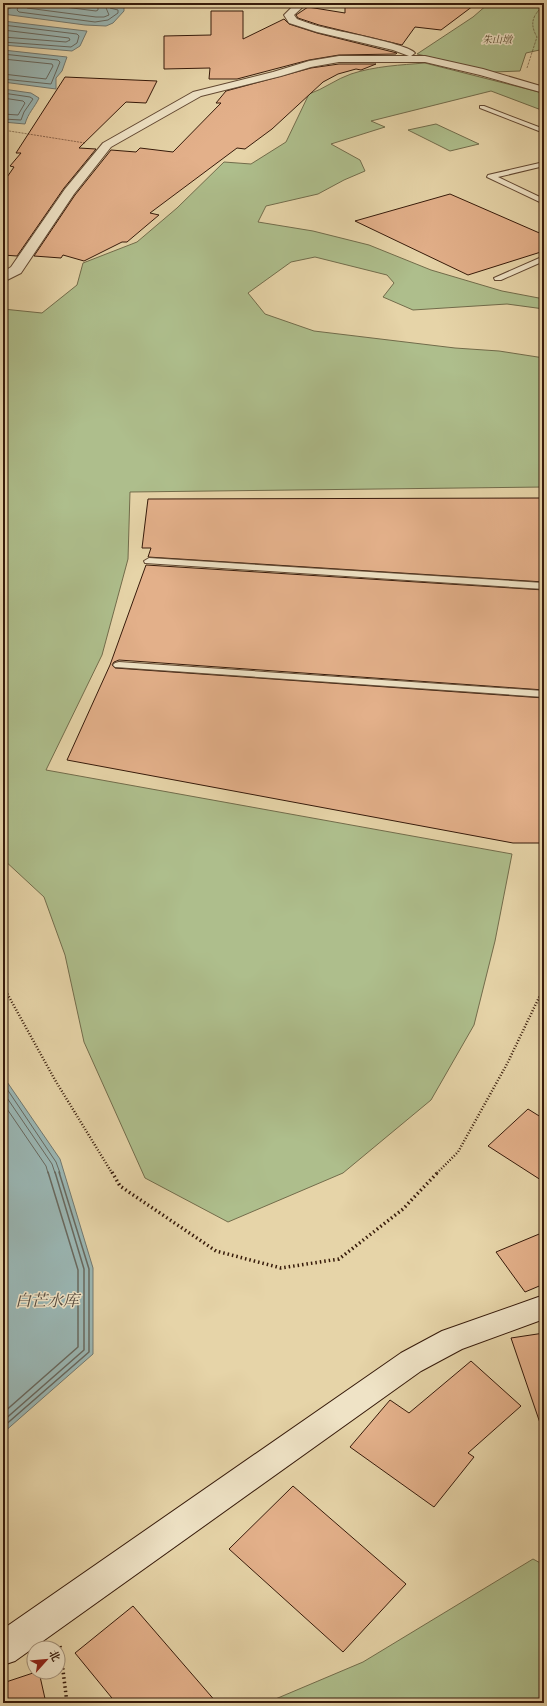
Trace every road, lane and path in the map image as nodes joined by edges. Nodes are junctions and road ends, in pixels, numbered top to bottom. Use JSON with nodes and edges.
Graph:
{"nodes":[{"id":1,"x":302,"y":3,"type":"edge"},
{"id":2,"x":544,"y":5,"type":"edge"},
{"id":3,"x":424,"y":59,"type":"junction"},
{"id":4,"x":526,"y":69,"type":"dead end"},
{"id":5,"x":544,"y":90,"type":"edge"},
{"id":6,"x":482,"y":107,"type":"dead end"},
{"id":7,"x":3,"y":130,"type":"edge"},
{"id":8,"x":544,"y":131,"type":"edge"},
{"id":9,"x":107,"y":145,"type":"junction"},
{"id":10,"x":544,"y":164,"type":"edge"},
{"id":11,"x":544,"y":202,"type":"edge"},
{"id":12,"x":544,"y":258,"type":"edge"},
{"id":13,"x":3,"y":278,"type":"edge"},
{"id":14,"x":498,"y":278,"type":"dead end"},
{"id":15,"x":149,"y":561,"type":"dead end"},
{"id":16,"x":544,"y":586,"type":"edge"},
{"id":17,"x":119,"y":665,"type":"dead end"},
{"id":18,"x":544,"y":694,"type":"edge"},
{"id":19,"x":3,"y":986,"type":"edge"},
{"id":20,"x":544,"y":987,"type":"edge"},
{"id":21,"x":544,"y":1307,"type":"edge"},
{"id":22,"x":56,"y":1612,"type":"junction"},
{"id":23,"x":3,"y":1649,"type":"edge"},
{"id":24,"x":67,"y":1703,"type":"edge"}],
"edges":[{"from":1,"to":3,"type":"street"},
{"from":2,"to":4,"type":"path"},
{"from":3,"to":5,"type":"street"},
{"from":3,"to":9,"type":"street"},
{"from":6,"to":8,"type":"lane"},
{"from":7,"to":9,"type":"path"},
{"from":9,"to":13,"type":"street"},
{"from":10,"to":11,"type":"lane"},
{"from":12,"to":14,"type":"lane"},
{"from":15,"to":16,"type":"lane"},
{"from":17,"to":18,"type":"lane"},
{"from":19,"to":20,"type":"path"},
{"from":21,"to":22,"type":"street"},
{"from":22,"to":23,"type":"street"},
{"from":22,"to":24,"type":"path"}]}
